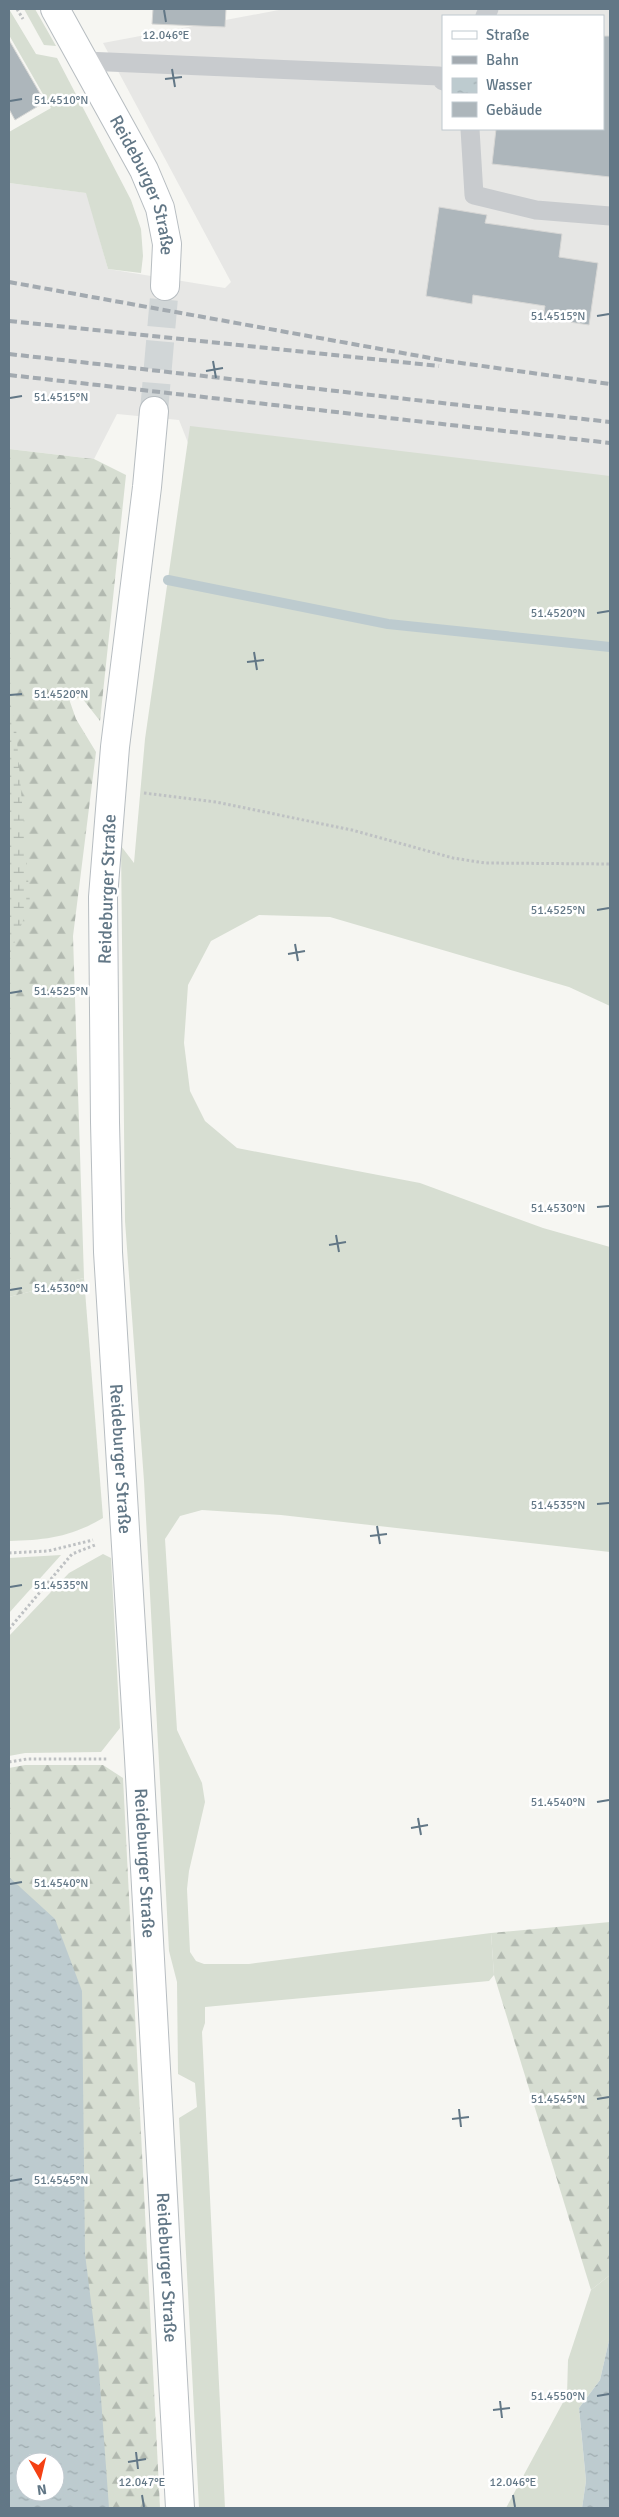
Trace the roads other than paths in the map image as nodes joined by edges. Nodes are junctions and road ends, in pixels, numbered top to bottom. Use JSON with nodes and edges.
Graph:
{"nodes":[{"id":1,"x":55,"y":9,"type":"edge"},
{"id":2,"x":85,"y":61,"type":"junction"},
{"id":3,"x":442,"y":76,"type":"edge"},
{"id":4,"x":470,"y":130,"type":"edge"},
{"id":5,"x":610,"y":216,"type":"edge"},
{"id":6,"x":165,"y":286,"type":"tunnel mouth"},
{"id":7,"x":154,"y":411,"type":"tunnel mouth"},
{"id":8,"x":180,"y":2508,"type":"edge"}],
"edges":[{"from":1,"to":2,"type":"main road","name":"Reideburger Straße"},
{"from":2,"to":3,"type":"lane"},
{"from":2,"to":6,"type":"main road","name":"Reideburger Straße"},
{"from":4,"to":5,"type":"lane"},
{"from":7,"to":8,"type":"main road","name":"Reideburger Straße"}]}
